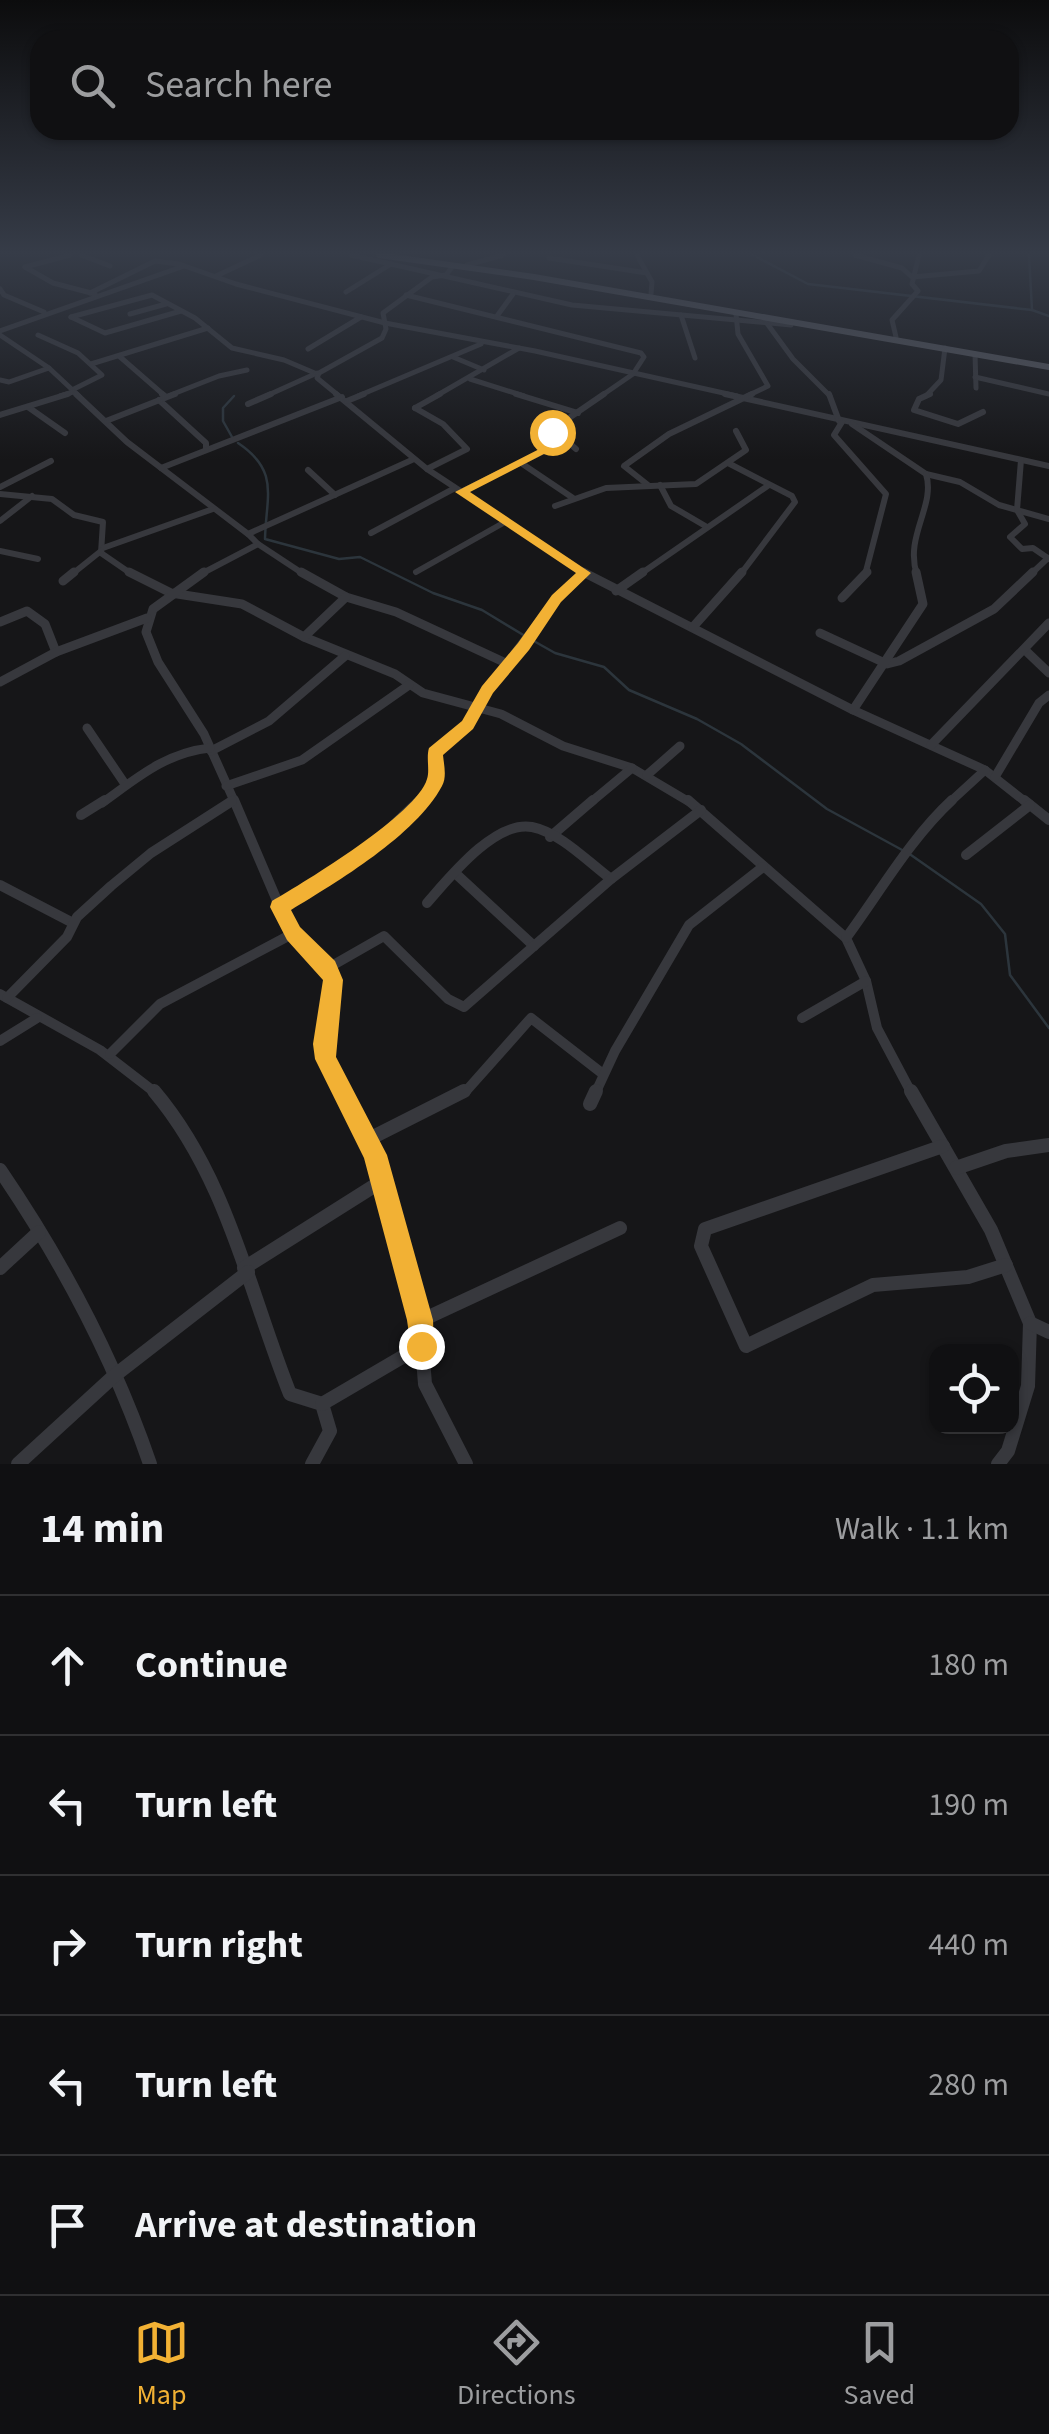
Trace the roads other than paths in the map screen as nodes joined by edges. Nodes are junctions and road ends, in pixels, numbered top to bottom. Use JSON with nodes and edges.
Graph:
{"nodes":[{"id":1,"x":85,"y":323,"type":"edge"},
{"id":2,"x":138,"y":323,"type":"edge"},
{"id":3,"x":201,"y":323,"type":"edge"},
{"id":4,"x":350,"y":323,"type":"edge"},
{"id":5,"x":385,"y":323,"type":"edge"},
{"id":6,"x":391,"y":323,"type":"edge"},
{"id":7,"x":527,"y":323,"type":"edge"},
{"id":8,"x":685,"y":323,"type":"edge"},
{"id":9,"x":737,"y":323,"type":"edge"},
{"id":10,"x":767,"y":323,"type":"edge"},
{"id":11,"x":778,"y":323,"type":"edge"},
{"id":12,"x":789,"y":323,"type":"edge"},
{"id":13,"x":822,"y":323,"type":"edge"},
{"id":14,"x":892,"y":323,"type":"edge"},
{"id":15,"x":794,"y":325,"type":"dead end"},
{"id":16,"x":208,"y":328,"type":"junction"},
{"id":17,"x":0,"y":332,"type":"edge"},
{"id":18,"x":38,"y":335,"type":"dead end"},
{"id":19,"x":896,"y":336,"type":"junction"},
{"id":20,"x":9,"y":343,"type":"junction"},
{"id":21,"x":483,"y":343,"type":"junction"},
{"id":22,"x":0,"y":346,"type":"edge"},
{"id":23,"x":519,"y":348,"type":"junction"},
{"id":24,"x":945,"y":348,"type":"junction"},
{"id":25,"x":308,"y":349,"type":"dead end"},
{"id":26,"x":975,"y":354,"type":"junction"},
{"id":27,"x":119,"y":356,"type":"junction"},
{"id":28,"x":453,"y":357,"type":"junction"},
{"id":29,"x":695,"y":358,"type":"dead end"},
{"id":30,"x":1017,"y":360,"type":"junction"},
{"id":31,"x":92,"y":364,"type":"junction"},
{"id":32,"x":1049,"y":365,"type":"edge"},
{"id":33,"x":48,"y":368,"type":"junction"},
{"id":34,"x":247,"y":370,"type":"dead end"},
{"id":35,"x":484,"y":370,"type":"junction"},
{"id":36,"x":1004,"y":372,"type":"dead end"},
{"id":37,"x":317,"y":373,"type":"junction"},
{"id":38,"x":632,"y":374,"type":"junction"},
{"id":39,"x":470,"y":378,"type":"junction"},
{"id":40,"x":975,"y":378,"type":"junction"},
{"id":41,"x":0,"y":380,"type":"edge"},
{"id":42,"x":1007,"y":386,"type":"junction"},
{"id":43,"x":976,"y":388,"type":"dead end"},
{"id":44,"x":72,"y":391,"type":"junction"},
{"id":45,"x":1049,"y":394,"type":"edge"},
{"id":46,"x":163,"y":399,"type":"junction"},
{"id":47,"x":345,"y":399,"type":"junction"},
{"id":48,"x":742,"y":399,"type":"junction"},
{"id":49,"x":248,"y":404,"type":"dead end"},
{"id":50,"x":28,"y":407,"type":"junction"},
{"id":51,"x":983,"y":412,"type":"dead end"},
{"id":52,"x":578,"y":413,"type":"junction"},
{"id":53,"x":0,"y":416,"type":"edge"},
{"id":54,"x":106,"y":421,"type":"junction"},
{"id":55,"x":841,"y":421,"type":"junction"},
{"id":56,"x":852,"y":424,"type":"junction"},
{"id":57,"x":736,"y":431,"type":"dead end"},
{"id":58,"x":65,"y":433,"type":"dead end"},
{"id":59,"x":566,"y":440,"type":"junction"},
{"id":60,"x":206,"y":448,"type":"junction"},
{"id":61,"x":576,"y":449,"type":"dead end"},
{"id":62,"x":414,"y":458,"type":"junction"},
{"id":63,"x":51,"y":460,"type":"dead end"},
{"id":64,"x":1022,"y":460,"type":"junction"},
{"id":65,"x":522,"y":463,"type":"junction"},
{"id":66,"x":728,"y":463,"type":"junction"},
{"id":67,"x":1049,"y":466,"type":"edge"},
{"id":68,"x":161,"y":468,"type":"junction"},
{"id":69,"x":428,"y":469,"type":"junction"},
{"id":70,"x":308,"y":470,"type":"dead end"},
{"id":71,"x":926,"y":474,"type":"junction"},
{"id":72,"x":660,"y":484,"type":"junction"},
{"id":73,"x":648,"y":485,"type":"junction"},
{"id":74,"x":769,"y":485,"type":"junction"},
{"id":75,"x":458,"y":490,"type":"junction"},
{"id":76,"x":0,"y":491,"type":"edge"},
{"id":77,"x":335,"y":495,"type":"junction"},
{"id":78,"x":32,"y":496,"type":"junction"},
{"id":79,"x":573,"y":498,"type":"junction"},
{"id":80,"x":555,"y":506,"type":"dead end"},
{"id":81,"x":213,"y":509,"type":"junction"},
{"id":82,"x":1017,"y":510,"type":"junction"},
{"id":83,"x":1049,"y":519,"type":"edge"},
{"id":84,"x":0,"y":521,"type":"edge"},
{"id":85,"x":505,"y":522,"type":"junction"},
{"id":86,"x":706,"y":527,"type":"junction"},
{"id":87,"x":370,"y":532,"type":"dead end"},
{"id":88,"x":248,"y":534,"type":"junction"},
{"id":89,"x":258,"y":544,"type":"junction"},
{"id":90,"x":0,"y":550,"type":"edge"},
{"id":91,"x":102,"y":550,"type":"junction"},
{"id":92,"x":38,"y":559,"type":"dead end"},
{"id":93,"x":1048,"y":559,"type":"edge"},
{"id":94,"x":416,"y":572,"type":"dead end"},
{"id":95,"x":584,"y":573,"type":"junction"},
{"id":96,"x":63,"y":581,"type":"dead end"},
{"id":97,"x":616,"y":591,"type":"junction"},
{"id":98,"x":171,"y":593,"type":"junction"},
{"id":99,"x":346,"y":598,"type":"junction"},
{"id":100,"x":842,"y":598,"type":"dead end"},
{"id":101,"x":147,"y":618,"type":"junction"},
{"id":102,"x":0,"y":622,"type":"edge"},
{"id":103,"x":1049,"y":623,"type":"edge"},
{"id":104,"x":693,"y":628,"type":"junction"},
{"id":105,"x":820,"y":633,"type":"dead end"},
{"id":106,"x":304,"y":637,"type":"junction"},
{"id":107,"x":1024,"y":650,"type":"junction"},
{"id":108,"x":56,"y":652,"type":"junction"},
{"id":109,"x":345,"y":656,"type":"junction"},
{"id":110,"x":508,"y":664,"type":"junction"},
{"id":111,"x":886,"y":664,"type":"junction"},
{"id":112,"x":1049,"y":673,"type":"edge"},
{"id":113,"x":0,"y":682,"type":"edge"},
{"id":114,"x":409,"y":684,"type":"junction"},
{"id":115,"x":1049,"y":695,"type":"edge"},
{"id":116,"x":480,"y":708,"type":"junction"},
{"id":117,"x":853,"y":710,"type":"junction"},
{"id":118,"x":87,"y":728,"type":"dead end"},
{"id":119,"x":204,"y":734,"type":"junction"},
{"id":120,"x":930,"y":745,"type":"junction"},
{"id":121,"x":680,"y":746,"type":"dead end"},
{"id":122,"x":190,"y":748,"type":"junction"},
{"id":123,"x":210,"y":749,"type":"junction"},
{"id":124,"x":632,"y":768,"type":"junction"},
{"id":125,"x":990,"y":773,"type":"junction"},
{"id":126,"x":648,"y":775,"type":"junction"},
{"id":127,"x":125,"y":784,"type":"junction"},
{"id":128,"x":226,"y":786,"type":"junction"},
{"id":129,"x":232,"y":800,"type":"junction"},
{"id":130,"x":1030,"y":805,"type":"junction"},
{"id":131,"x":701,"y":810,"type":"junction"},
{"id":132,"x":81,"y":815,"type":"dead end"},
{"id":133,"x":1049,"y":820,"type":"edge"},
{"id":134,"x":550,"y":837,"type":"junction"},
{"id":135,"x":966,"y":855,"type":"dead end"},
{"id":136,"x":906,"y":859,"type":"joint"},
{"id":137,"x":763,"y":867,"type":"junction"},
{"id":138,"x":454,"y":873,"type":"junction"},
{"id":139,"x":611,"y":879,"type":"junction"},
{"id":140,"x":0,"y":885,"type":"edge"},
{"id":141,"x":427,"y":903,"type":"dead end"},
{"id":142,"x":279,"y":907,"type":"junction"},
{"id":143,"x":72,"y":924,"type":"junction"},
{"id":144,"x":294,"y":934,"type":"junction"},
{"id":145,"x":846,"y":938,"type":"junction"},
{"id":146,"x":534,"y":946,"type":"junction"},
{"id":147,"x":328,"y":968,"type":"junction"},
{"id":148,"x":866,"y":982,"type":"junction"},
{"id":149,"x":4,"y":996,"type":"edge"},
{"id":150,"x":36,"y":1018,"type":"junction"},
{"id":151,"x":802,"y":1018,"type":"dead end"},
{"id":152,"x":0,"y":1041,"type":"edge"},
{"id":153,"x":110,"y":1054,"type":"junction"},
{"id":154,"x":603,"y":1074,"type":"junction"},
{"id":155,"x":590,"y":1104,"type":"dead end"},
{"id":156,"x":369,"y":1139,"type":"junction"},
{"id":157,"x":1049,"y":1145,"type":"edge"},
{"id":158,"x":944,"y":1146,"type":"junction"},
{"id":159,"x":956,"y":1168,"type":"junction"},
{"id":160,"x":0,"y":1170,"type":"edge"},
{"id":161,"x":382,"y":1181,"type":"junction"},
{"id":162,"x":620,"y":1228,"type":"dead end"},
{"id":163,"x":39,"y":1232,"type":"junction"},
{"id":164,"x":1006,"y":1265,"type":"junction"},
{"id":165,"x":0,"y":1268,"type":"edge"},
{"id":166,"x":246,"y":1270,"type":"junction"},
{"id":167,"x":420,"y":1320,"type":"junction"},
{"id":168,"x":1030,"y":1323,"type":"junction"},
{"id":169,"x":1049,"y":1332,"type":"edge"},
{"id":170,"x":421,"y":1346,"type":"junction"},
{"id":171,"x":114,"y":1376,"type":"junction"},
{"id":172,"x":322,"y":1404,"type":"junction"},
{"id":173,"x":18,"y":1464,"type":"edge"},
{"id":174,"x":150,"y":1464,"type":"edge"},
{"id":175,"x":312,"y":1464,"type":"edge"},
{"id":176,"x":466,"y":1464,"type":"edge"},
{"id":177,"x":998,"y":1464,"type":"edge"}],
"edges":[{"from":1,"to":2,"type":"street"},
{"from":3,"to":16,"type":"street"},
{"from":4,"to":25,"type":"street"},
{"from":5,"to":37,"type":"street"},
{"from":6,"to":21,"type":"street"},
{"from":7,"to":38,"type":"street"},
{"from":8,"to":29,"type":"street"},
{"from":9,"to":48,"type":"street"},
{"from":10,"to":55,"type":"street"},
{"from":11,"to":15,"type":"street"},
{"from":12,"to":24,"type":"main road"},
{"from":13,"to":19,"type":"main road"},
{"from":14,"to":19,"type":"street"},
{"from":16,"to":27,"type":"street"},
{"from":16,"to":37,"type":"street"},
{"from":17,"to":20,"type":"street"},
{"from":18,"to":31,"type":"street"},
{"from":19,"to":30,"type":"main road"},
{"from":20,"to":22,"type":"street"},
{"from":20,"to":33,"type":"street"},
{"from":21,"to":23,"type":"street"},
{"from":21,"to":28,"type":"street"},
{"from":23,"to":35,"type":"street"},
{"from":23,"to":38,"type":"street"},
{"from":24,"to":26,"type":"main road"},
{"from":24,"to":51,"type":"street"},
{"from":26,"to":30,"type":"main road"},
{"from":26,"to":40,"type":"street"},
{"from":27,"to":31,"type":"street"},
{"from":27,"to":46,"type":"street"},
{"from":28,"to":35,"type":"street"},
{"from":28,"to":47,"type":"street"},
{"from":30,"to":32,"type":"main road"},
{"from":31,"to":44,"type":"street"},
{"from":33,"to":41,"type":"street"},
{"from":33,"to":44,"type":"street"},
{"from":34,"to":46,"type":"street"},
{"from":35,"to":39,"type":"street"},
{"from":36,"to":42,"type":"street"},
{"from":37,"to":47,"type":"street"},
{"from":37,"to":49,"type":"street"},
{"from":38,"to":48,"type":"street"},
{"from":38,"to":52,"type":"street"},
{"from":39,"to":52,"type":"street"},
{"from":39,"to":69,"type":"street"},
{"from":40,"to":42,"type":"street"},
{"from":40,"to":43,"type":"street"},
{"from":42,"to":45,"type":"street"},
{"from":44,"to":50,"type":"street"},
{"from":44,"to":54,"type":"street"},
{"from":46,"to":54,"type":"street"},
{"from":46,"to":60,"type":"street"},
{"from":47,"to":60,"type":"street"},
{"from":47,"to":62,"type":"street"},
{"from":48,"to":55,"type":"street"},
{"from":48,"to":73,"type":"street"},
{"from":50,"to":53,"type":"street"},
{"from":50,"to":58,"type":"street"},
{"from":52,"to":59,"type":"street"},
{"from":54,"to":68,"type":"street"},
{"from":55,"to":56,"type":"street"},
{"from":55,"to":100,"type":"street"},
{"from":56,"to":64,"type":"street"},
{"from":56,"to":71,"type":"street"},
{"from":57,"to":66,"type":"street"},
{"from":59,"to":61,"type":"street"},
{"from":59,"to":65,"type":"street"},
{"from":60,"to":68,"type":"street"},
{"from":62,"to":69,"type":"street"},
{"from":62,"to":77,"type":"street"},
{"from":63,"to":76,"type":"street"},
{"from":64,"to":67,"type":"street"},
{"from":64,"to":82,"type":"street"},
{"from":65,"to":75,"type":"street"},
{"from":65,"to":79,"type":"street"},
{"from":66,"to":72,"type":"street"},
{"from":66,"to":74,"type":"street"},
{"from":68,"to":81,"type":"street"},
{"from":69,"to":75,"type":"street"},
{"from":70,"to":77,"type":"street"},
{"from":71,"to":82,"type":"street"},
{"from":71,"to":111,"type":"street"},
{"from":72,"to":73,"type":"street"},
{"from":72,"to":86,"type":"street"},
{"from":73,"to":79,"type":"street"},
{"from":74,"to":86,"type":"street"},
{"from":74,"to":104,"type":"street"},
{"from":75,"to":85,"type":"street"},
{"from":75,"to":87,"type":"street"},
{"from":76,"to":78,"type":"street"},
{"from":77,"to":88,"type":"street"},
{"from":78,"to":84,"type":"street"},
{"from":78,"to":91,"type":"street"},
{"from":79,"to":80,"type":"street"},
{"from":81,"to":88,"type":"street"},
{"from":81,"to":91,"type":"street"},
{"from":82,"to":83,"type":"street"},
{"from":82,"to":93,"type":"street"},
{"from":85,"to":94,"type":"street"},
{"from":85,"to":95,"type":"street"},
{"from":86,"to":97,"type":"street"},
{"from":88,"to":89,"type":"street"},
{"from":89,"to":98,"type":"street"},
{"from":89,"to":99,"type":"street"},
{"from":90,"to":92,"type":"street"},
{"from":91,"to":96,"type":"street"},
{"from":91,"to":98,"type":"street"},
{"from":93,"to":111,"type":"street"},
{"from":95,"to":97,"type":"street"},
{"from":95,"to":110,"type":"street"},
{"from":97,"to":104,"type":"street"},
{"from":98,"to":101,"type":"street"},
{"from":98,"to":106,"type":"street"},
{"from":99,"to":106,"type":"street"},
{"from":99,"to":110,"type":"street"},
{"from":101,"to":108,"type":"street"},
{"from":101,"to":119,"type":"street"},
{"from":102,"to":108,"type":"street"},
{"from":103,"to":107,"type":"street"},
{"from":104,"to":117,"type":"street"},
{"from":105,"to":111,"type":"street"},
{"from":106,"to":109,"type":"street"},
{"from":107,"to":112,"type":"street"},
{"from":107,"to":120,"type":"street"},
{"from":108,"to":113,"type":"street"},
{"from":109,"to":114,"type":"street"},
{"from":109,"to":123,"type":"street"},
{"from":110,"to":116,"type":"street"},
{"from":111,"to":117,"type":"street"},
{"from":114,"to":116,"type":"street"},
{"from":114,"to":128,"type":"street"},
{"from":115,"to":125,"type":"street"},
{"from":116,"to":124,"type":"street"},
{"from":116,"to":142,"type":"street"},
{"from":117,"to":120,"type":"street"},
{"from":118,"to":127,"type":"street"},
{"from":119,"to":122,"type":"street"},
{"from":119,"to":123,"type":"street"},
{"from":120,"to":125,"type":"street"},
{"from":121,"to":126,"type":"street"},
{"from":122,"to":123,"type":"street"},
{"from":122,"to":127,"type":"street"},
{"from":123,"to":128,"type":"street"},
{"from":124,"to":126,"type":"street"},
{"from":124,"to":134,"type":"street"},
{"from":125,"to":130,"type":"street"},
{"from":125,"to":136,"type":"street"},
{"from":126,"to":131,"type":"street"},
{"from":127,"to":132,"type":"street"},
{"from":128,"to":129,"type":"street"},
{"from":129,"to":142,"type":"street"},
{"from":129,"to":143,"type":"street"},
{"from":130,"to":133,"type":"street"},
{"from":130,"to":135,"type":"street"},
{"from":131,"to":137,"type":"street"},
{"from":131,"to":139,"type":"street"},
{"from":134,"to":138,"type":"street"},
{"from":134,"to":139,"type":"street"},
{"from":136,"to":145,"type":"street"},
{"from":137,"to":145,"type":"street"},
{"from":137,"to":154,"type":"street"},
{"from":138,"to":141,"type":"street"},
{"from":138,"to":146,"type":"street"},
{"from":139,"to":146,"type":"street"},
{"from":140,"to":143,"type":"street"},
{"from":142,"to":144,"type":"street"},
{"from":143,"to":149,"type":"street"},
{"from":144,"to":147,"type":"street"},
{"from":144,"to":153,"type":"street"},
{"from":145,"to":148,"type":"street"},
{"from":146,"to":147,"type":"street"},
{"from":147,"to":156,"type":"street"},
{"from":148,"to":151,"type":"street"},
{"from":148,"to":158,"type":"street"},
{"from":149,"to":150,"type":"street"},
{"from":150,"to":152,"type":"street"},
{"from":150,"to":153,"type":"street"},
{"from":153,"to":166,"type":"street"},
{"from":154,"to":155,"type":"street"},
{"from":154,"to":156,"type":"street"},
{"from":156,"to":161,"type":"street"},
{"from":157,"to":159,"type":"street"},
{"from":158,"to":159,"type":"street"},
{"from":158,"to":164,"type":"street"},
{"from":159,"to":164,"type":"street"},
{"from":160,"to":163,"type":"street"},
{"from":161,"to":166,"type":"street"},
{"from":161,"to":167,"type":"street"},
{"from":162,"to":167,"type":"street"},
{"from":163,"to":165,"type":"street"},
{"from":163,"to":171,"type":"street"},
{"from":164,"to":168,"type":"street"},
{"from":166,"to":171,"type":"street"},
{"from":166,"to":172,"type":"street"},
{"from":167,"to":170,"type":"street"},
{"from":168,"to":169,"type":"street"},
{"from":168,"to":177,"type":"street"},
{"from":170,"to":172,"type":"street"},
{"from":170,"to":176,"type":"street"},
{"from":171,"to":173,"type":"street"},
{"from":171,"to":174,"type":"street"},
{"from":172,"to":175,"type":"street"}]}
